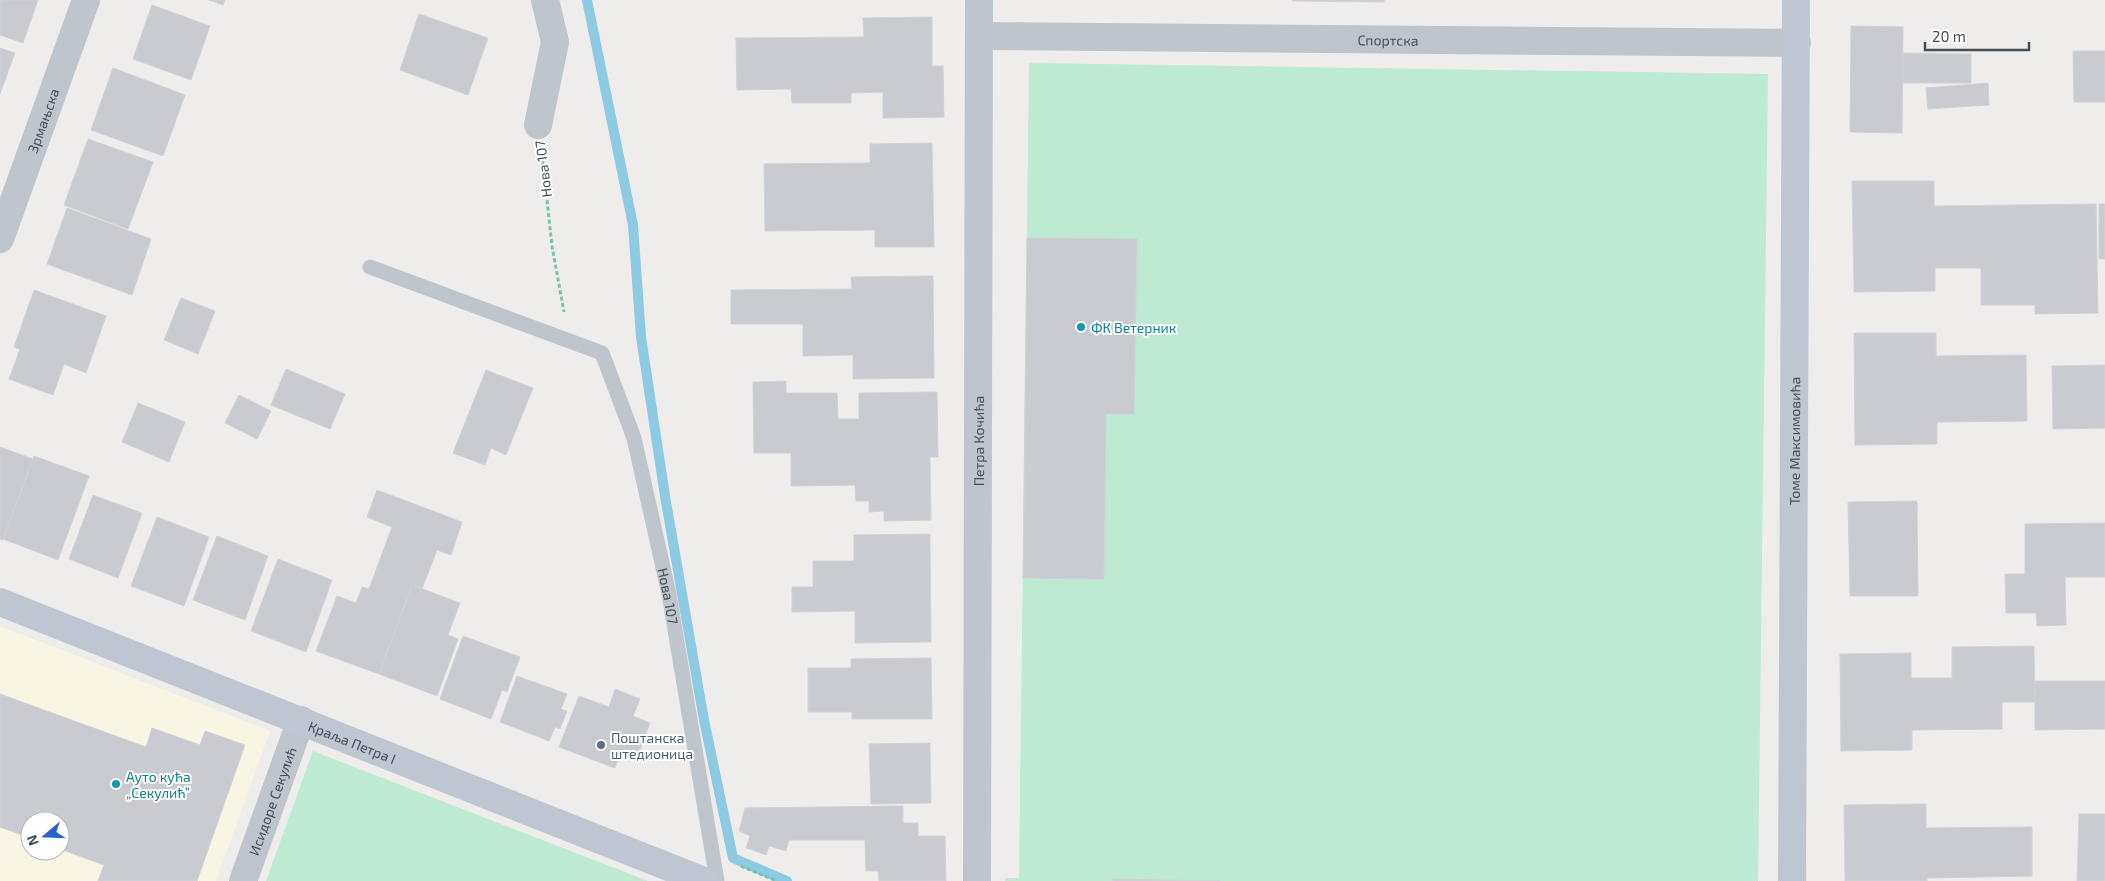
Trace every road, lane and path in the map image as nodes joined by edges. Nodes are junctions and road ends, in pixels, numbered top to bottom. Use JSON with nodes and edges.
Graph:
{"nodes":[{"id":1,"x":86,"y":0,"type":"edge"},
{"id":2,"x":546,"y":0,"type":"edge"},
{"id":3,"x":980,"y":0,"type":"edge"},
{"id":4,"x":1796,"y":0,"type":"edge"},
{"id":5,"x":979,"y":36,"type":"junction"},
{"id":6,"x":1797,"y":44,"type":"junction"},
{"id":7,"x":538,"y":125,"type":"joint"},
{"id":8,"x":0,"y":239,"type":"edge"},
{"id":9,"x":370,"y":267,"type":"dead end"},
{"id":10,"x":568,"y":340,"type":"junction"},
{"id":11,"x":0,"y":602,"type":"edge"},
{"id":12,"x":301,"y":720,"type":"junction"},
{"id":13,"x":243,"y":881,"type":"edge"},
{"id":14,"x":704,"y":881,"type":"edge"},
{"id":15,"x":717,"y":881,"type":"edge"},
{"id":16,"x":976,"y":881,"type":"edge"},
{"id":17,"x":1792,"y":881,"type":"edge"}],
"edges":[{"from":1,"to":8,"type":"street","name":"Зрмањска"},
{"from":2,"to":7,"type":"street","name":"Нова 107"},
{"from":3,"to":5,"type":"street","name":"Петра Кочића"},
{"from":4,"to":6,"type":"street","name":"Томе Максимовића"},
{"from":5,"to":6,"type":"street","name":"Спортска"},
{"from":5,"to":16,"type":"street","name":"Петра Кочића"},
{"from":6,"to":17,"type":"street","name":"Томе Максимовића"},
{"from":7,"to":10,"type":"path","name":"Нова 107"},
{"from":9,"to":10,"type":"lane","name":"Нова 107"},
{"from":10,"to":15,"type":"lane","name":"Нова 107"},
{"from":11,"to":12,"type":"street","name":"Краља Петра I"},
{"from":12,"to":13,"type":"street","name":"Исидоре Секулић"},
{"from":12,"to":14,"type":"street","name":"Краља Петра I"}]}
